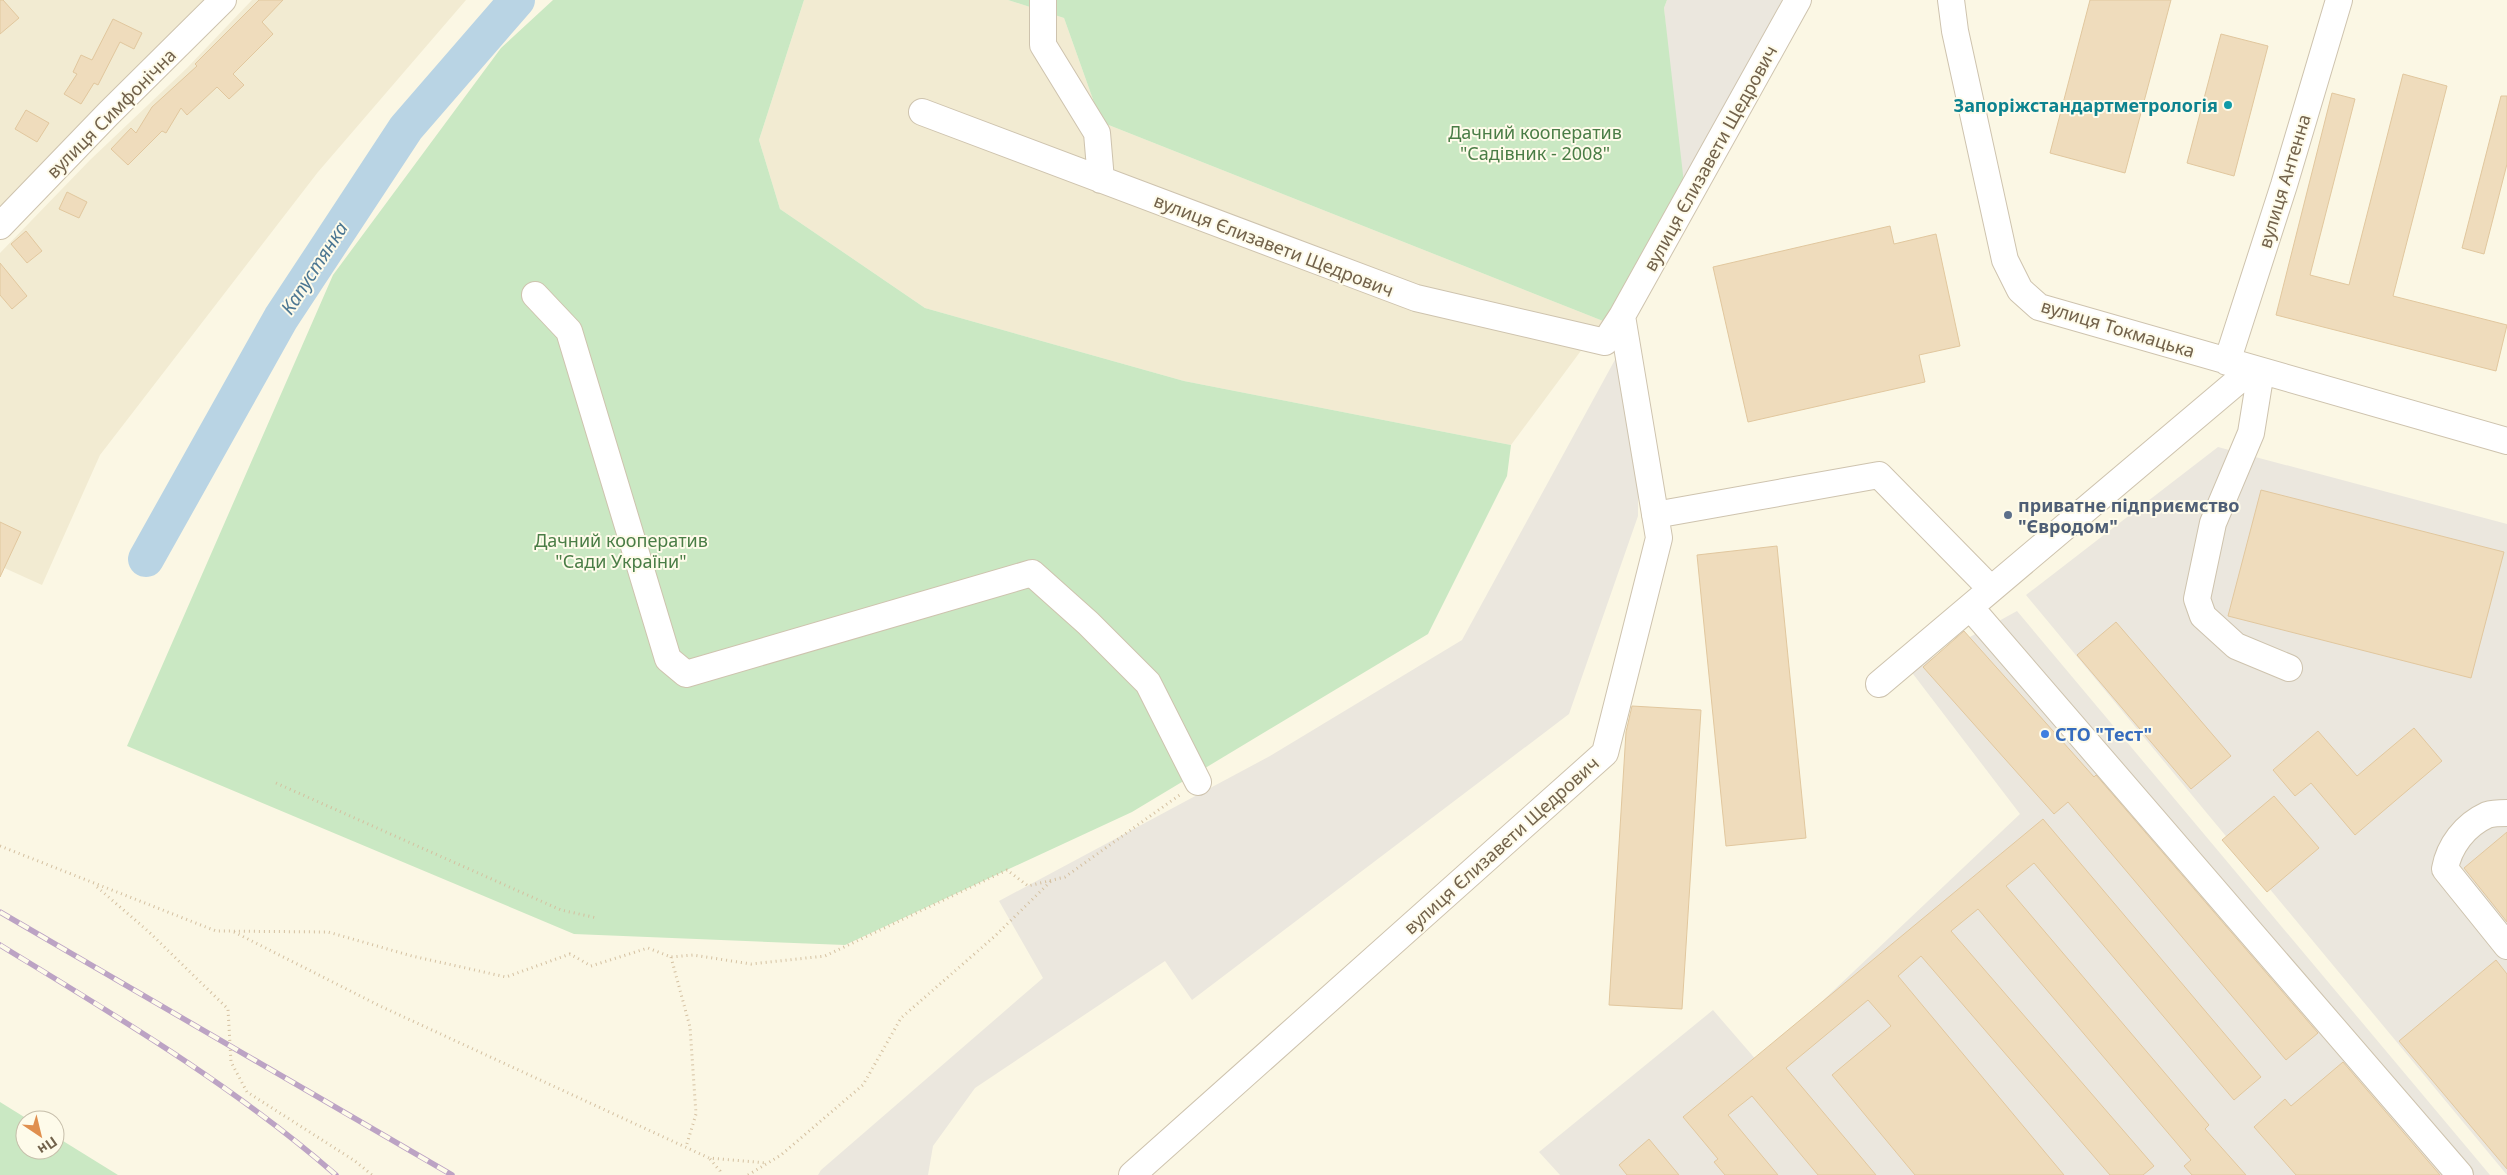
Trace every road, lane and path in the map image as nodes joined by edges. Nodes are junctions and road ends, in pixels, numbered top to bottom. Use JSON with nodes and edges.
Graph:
{"nodes":[{"id":1,"x":223,"y":0,"type":"edge"},
{"id":2,"x":1042,"y":0,"type":"edge"},
{"id":3,"x":1798,"y":0,"type":"edge"},
{"id":4,"x":1951,"y":0,"type":"edge"},
{"id":5,"x":2339,"y":0,"type":"edge"},
{"id":6,"x":922,"y":112,"type":"dead end"},
{"id":7,"x":1101,"y":180,"type":"junction"},
{"id":8,"x":0,"y":226,"type":"edge"},
{"id":9,"x":535,"y":294,"type":"dead end"},
{"id":10,"x":1622,"y":316,"type":"junction"},
{"id":11,"x":2247,"y":367,"type":"junction"},
{"id":12,"x":2507,"y":441,"type":"edge"},
{"id":13,"x":1655,"y":515,"type":"junction"},
{"id":14,"x":1991,"y":590,"type":"junction"},
{"id":15,"x":1970,"y":607,"type":"junction"},
{"id":16,"x":2289,"y":668,"type":"dead end"},
{"id":17,"x":1880,"y":684,"type":"dead end"},
{"id":18,"x":1198,"y":782,"type":"joint"},
{"id":19,"x":276,"y":783,"type":"dead end"},
{"id":20,"x":2507,"y":813,"type":"edge"},
{"id":21,"x":0,"y":846,"type":"edge"},
{"id":22,"x":1051,"y":880,"type":"junction"},
{"id":23,"x":95,"y":884,"type":"junction"},
{"id":24,"x":597,"y":918,"type":"dead end"},
{"id":25,"x":233,"y":931,"type":"junction"},
{"id":26,"x":2507,"y":946,"type":"edge"},
{"id":27,"x":671,"y":957,"type":"junction"},
{"id":28,"x":686,"y":1147,"type":"junction"},
{"id":29,"x":709,"y":1158,"type":"junction"},
{"id":30,"x":767,"y":1164,"type":"junction"},
{"id":31,"x":372,"y":1175,"type":"edge"},
{"id":32,"x":721,"y":1175,"type":"edge"},
{"id":33,"x":748,"y":1175,"type":"edge"},
{"id":34,"x":1132,"y":1175,"type":"edge"},
{"id":35,"x":2460,"y":1175,"type":"edge"}],
"edges":[{"from":1,"to":8,"type":"street","name":"вулиця Симфонічна"},
{"from":2,"to":7,"type":"street"},
{"from":3,"to":10,"type":"street","name":"вулиця Єлизавети Щедрович"},
{"from":4,"to":11,"type":"street","name":"вулиця Токмацька"},
{"from":5,"to":11,"type":"street","name":"вулиця Антенна"},
{"from":6,"to":7,"type":"street","name":"вулиця Єлизавети Щедрович"},
{"from":7,"to":10,"type":"street","name":"вулиця Єлизавети Щедрович"},
{"from":9,"to":18,"type":"street"},
{"from":10,"to":13,"type":"street","name":"вулиця Єлизавети Щедрович"},
{"from":11,"to":12,"type":"street","name":"вулиця Токмацька"},
{"from":11,"to":14,"type":"street"},
{"from":11,"to":16,"type":"street","name":"вулиця Антенна"},
{"from":13,"to":14,"type":"street"},
{"from":13,"to":34,"type":"street","name":"вулиця Єлизавети Щедрович"},
{"from":14,"to":15,"type":"street"},
{"from":15,"to":17,"type":"street"},
{"from":15,"to":35,"type":"street"},
{"from":18,"to":22,"type":"path"},
{"from":19,"to":24,"type":"path"},
{"from":20,"to":26,"type":"street"},
{"from":21,"to":23,"type":"path"},
{"from":22,"to":27,"type":"path"},
{"from":22,"to":30,"type":"path"},
{"from":23,"to":25,"type":"path"},
{"from":23,"to":31,"type":"path"},
{"from":25,"to":27,"type":"path"},
{"from":25,"to":28,"type":"path"},
{"from":27,"to":28,"type":"path"},
{"from":28,"to":29,"type":"path"},
{"from":29,"to":30,"type":"path"},
{"from":29,"to":32,"type":"path"},
{"from":30,"to":33,"type":"path"}]}
